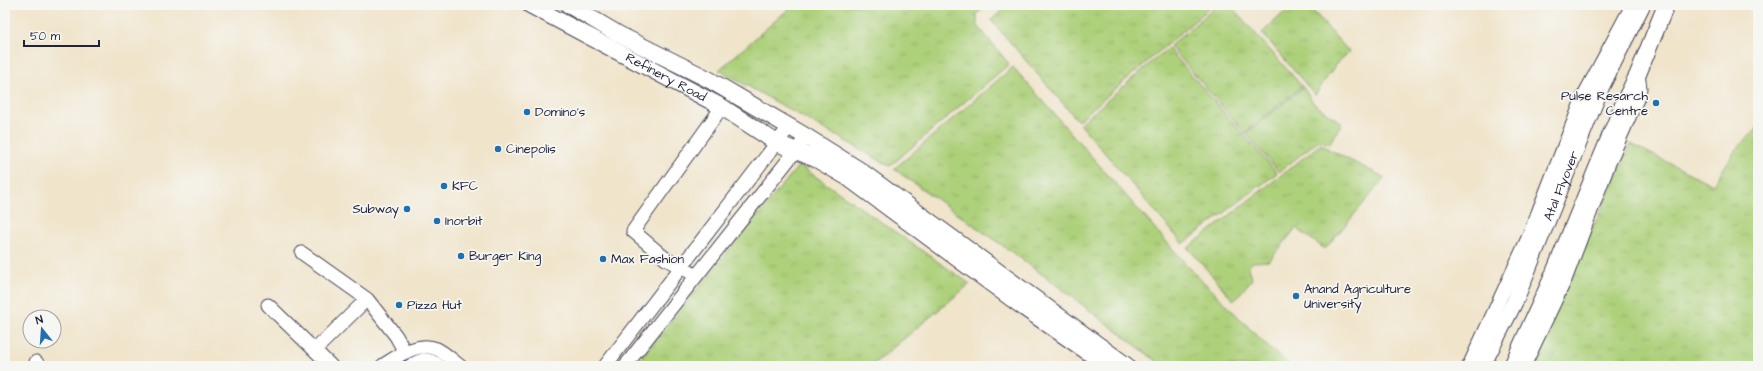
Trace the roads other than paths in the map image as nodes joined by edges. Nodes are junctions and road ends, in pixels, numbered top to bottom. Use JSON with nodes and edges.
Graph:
{"nodes":[{"id":1,"x":569,"y":5,"type":"edge"},
{"id":2,"x":1666,"y":5,"type":"edge"},
{"id":3,"x":1642,"y":6,"type":"edge"},
{"id":4,"x":537,"y":7,"type":"edge"},
{"id":5,"x":1638,"y":74,"type":"junction"},
{"id":6,"x":722,"y":107,"type":"junction"},
{"id":7,"x":789,"y":127,"type":"junction"},
{"id":8,"x":807,"y":137,"type":"junction"},
{"id":9,"x":777,"y":143,"type":"junction"},
{"id":10,"x":798,"y":151,"type":"junction"},
{"id":11,"x":302,"y":254,"type":"dead end"},
{"id":12,"x":682,"y":268,"type":"junction"},
{"id":13,"x":697,"y":275,"type":"junction"},
{"id":14,"x":367,"y":299,"type":"junction"},
{"id":15,"x":268,"y":305,"type":"dead end"},
{"id":16,"x":1088,"y":345,"type":"junction"},
{"id":17,"x":315,"y":350,"type":"junction"},
{"id":18,"x":405,"y":352,"type":"junction"},
{"id":19,"x":331,"y":366,"type":"edge"},
{"id":20,"x":382,"y":366,"type":"edge"},
{"id":21,"x":410,"y":366,"type":"edge"},
{"id":22,"x":439,"y":366,"type":"edge"},
{"id":23,"x":460,"y":366,"type":"edge"},
{"id":24,"x":605,"y":366,"type":"edge"},
{"id":25,"x":625,"y":366,"type":"edge"},
{"id":26,"x":1108,"y":366,"type":"edge"},
{"id":27,"x":1127,"y":366,"type":"edge"},
{"id":28,"x":1469,"y":366,"type":"edge"},
{"id":29,"x":1482,"y":366,"type":"edge"},
{"id":30,"x":1512,"y":366,"type":"edge"},
{"id":31,"x":1524,"y":366,"type":"edge"}],
"edges":[{"from":1,"to":7,"type":"main road","name":"Refinery Road"},
{"from":2,"to":5,"type":"main road","name":"Atal Flyover"},
{"from":3,"to":28,"type":"street"},
{"from":3,"to":29,"type":"main road","name":"Atal Flyover"},
{"from":4,"to":6,"type":"main road","name":"Refinery Road"},
{"from":5,"to":30,"type":"main road","name":"Atal Flyover"},
{"from":5,"to":31,"type":"street"},
{"from":6,"to":9,"type":"main road","name":"Refinery Road"},
{"from":6,"to":12,"type":"street"},
{"from":7,"to":8,"type":"main road","name":"Refinery Road"},
{"from":7,"to":9,"type":"street"},
{"from":8,"to":10,"type":"street"},
{"from":8,"to":16,"type":"main road","name":"Refinery Road"},
{"from":9,"to":10,"type":"main road","name":"Refinery Road"},
{"from":9,"to":12,"type":"street"},
{"from":10,"to":13,"type":"street"},
{"from":10,"to":16,"type":"main road","name":"Refinery Road"},
{"from":11,"to":14,"type":"street"},
{"from":12,"to":13,"type":"street"},
{"from":12,"to":24,"type":"street"},
{"from":13,"to":25,"type":"street"},
{"from":14,"to":17,"type":"street"},
{"from":14,"to":18,"type":"street"},
{"from":15,"to":17,"type":"street"},
{"from":16,"to":26,"type":"main road"},
{"from":16,"to":27,"type":"main road"},
{"from":17,"to":19,"type":"street"},
{"from":18,"to":20,"type":"street"},
{"from":18,"to":23,"type":"street"},
{"from":21,"to":22,"type":"street"}]}
